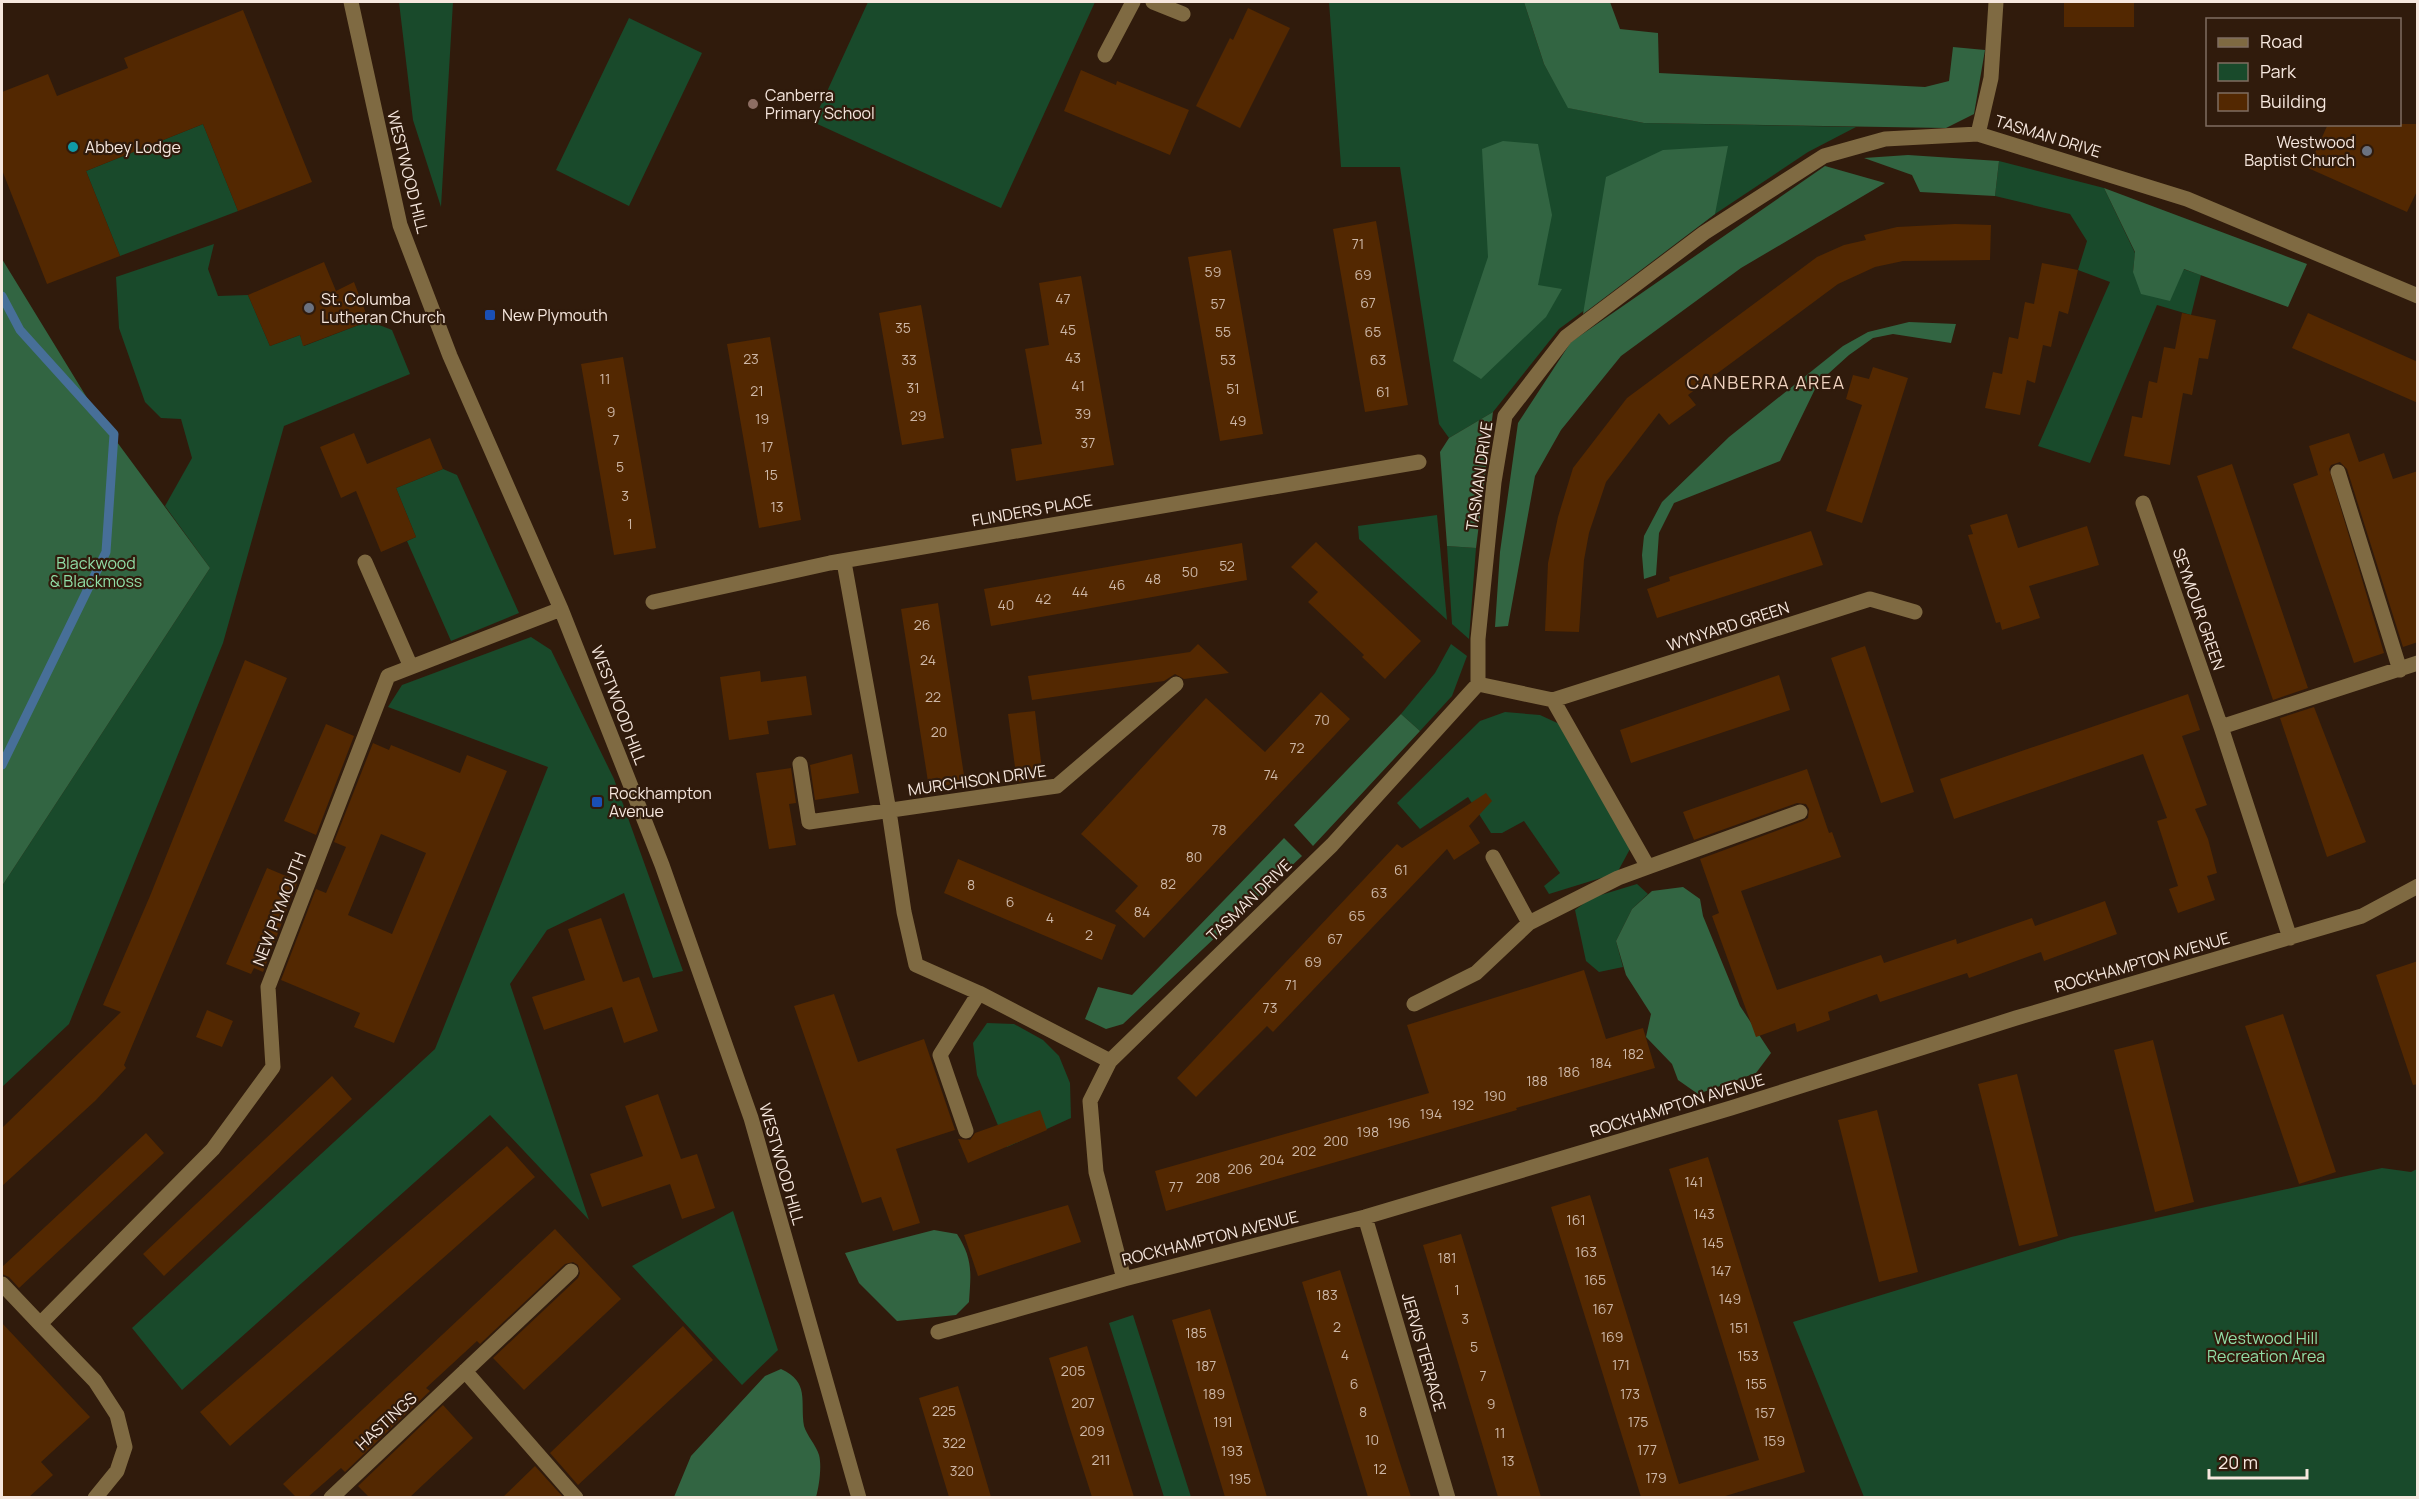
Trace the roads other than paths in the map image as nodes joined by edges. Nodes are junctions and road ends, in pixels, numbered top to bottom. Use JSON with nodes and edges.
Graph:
{"nodes":[{"id":1,"x":351,"y":2,"type":"edge"},
{"id":2,"x":1133,"y":2,"type":"edge"},
{"id":3,"x":1153,"y":2,"type":"edge"},
{"id":4,"x":1996,"y":2,"type":"edge"},
{"id":5,"x":1183,"y":14,"type":"dead end"},
{"id":6,"x":1105,"y":55,"type":"dead end"},
{"id":7,"x":1978,"y":134,"type":"junction"},
{"id":8,"x":2418,"y":296,"type":"edge"},
{"id":9,"x":1419,"y":462,"type":"dead end"},
{"id":10,"x":2338,"y":472,"type":"dead end"},
{"id":11,"x":2143,"y":503,"type":"dead end"},
{"id":12,"x":365,"y":562,"type":"dead end"},
{"id":13,"x":844,"y":562,"type":"junction"},
{"id":14,"x":653,"y":602,"type":"dead end"},
{"id":15,"x":561,"y":609,"type":"junction"},
{"id":16,"x":1915,"y":612,"type":"dead end"},
{"id":17,"x":2418,"y":663,"type":"edge"},
{"id":18,"x":411,"y":667,"type":"junction"},
{"id":19,"x":2400,"y":670,"type":"junction"},
{"id":20,"x":1176,"y":684,"type":"dead end"},
{"id":21,"x":1478,"y":684,"type":"junction"},
{"id":22,"x":1553,"y":700,"type":"junction"},
{"id":23,"x":2221,"y":727,"type":"junction"},
{"id":24,"x":800,"y":764,"type":"dead end"},
{"id":25,"x":889,"y":811,"type":"junction"},
{"id":26,"x":1800,"y":812,"type":"dead end"},
{"id":27,"x":1493,"y":857,"type":"dead end"},
{"id":28,"x":1648,"y":867,"type":"junction"},
{"id":29,"x":2418,"y":886,"type":"edge"},
{"id":30,"x":1529,"y":923,"type":"junction"},
{"id":31,"x":2290,"y":938,"type":"junction"},
{"id":32,"x":979,"y":993,"type":"junction"},
{"id":33,"x":1414,"y":1004,"type":"dead end"},
{"id":34,"x":1110,"y":1061,"type":"junction"},
{"id":35,"x":966,"y":1131,"type":"dead end"},
{"id":36,"x":1365,"y":1217,"type":"junction"},
{"id":37,"x":571,"y":1271,"type":"dead end"},
{"id":38,"x":1124,"y":1279,"type":"junction"},
{"id":39,"x":2,"y":1284,"type":"edge"},
{"id":40,"x":40,"y":1324,"type":"junction"},
{"id":41,"x":938,"y":1332,"type":"dead end"},
{"id":42,"x":465,"y":1371,"type":"junction"},
{"id":43,"x":95,"y":1497,"type":"edge"},
{"id":44,"x":332,"y":1497,"type":"edge"},
{"id":45,"x":576,"y":1497,"type":"edge"},
{"id":46,"x":859,"y":1497,"type":"edge"},
{"id":47,"x":1448,"y":1497,"type":"edge"}],
"edges":[{"from":1,"to":15,"type":"street","name":"WESTWOOD HILL"},
{"from":2,"to":6,"type":"street"},
{"from":3,"to":5,"type":"street"},
{"from":4,"to":7,"type":"street"},
{"from":7,"to":8,"type":"street","name":"TASMAN DRIVE"},
{"from":7,"to":21,"type":"street","name":"TASMAN DRIVE"},
{"from":9,"to":13,"type":"street","name":"FLINDERS PLACE"},
{"from":10,"to":19,"type":"street"},
{"from":11,"to":23,"type":"street","name":"SEYMOUR GREEN"},
{"from":12,"to":18,"type":"street"},
{"from":13,"to":14,"type":"street","name":"FLINDERS PLACE"},
{"from":13,"to":25,"type":"street","name":"MURCHISON DRIVE"},
{"from":15,"to":18,"type":"street","name":"NEW PLYMOUTH"},
{"from":15,"to":46,"type":"street","name":"WESTWOOD HILL"},
{"from":16,"to":22,"type":"street","name":"WYNYARD GREEN"},
{"from":17,"to":19,"type":"street"},
{"from":18,"to":40,"type":"street","name":"NEW PLYMOUTH"},
{"from":19,"to":23,"type":"street"},
{"from":20,"to":25,"type":"street","name":"MURCHISON DRIVE"},
{"from":21,"to":22,"type":"street","name":"WYNYARD GREEN"},
{"from":21,"to":34,"type":"street","name":"TASMAN DRIVE"},
{"from":22,"to":28,"type":"street"},
{"from":23,"to":31,"type":"street","name":"SEYMOUR GREEN"},
{"from":24,"to":25,"type":"street","name":"MURCHISON DRIVE"},
{"from":25,"to":32,"type":"street","name":"MURCHISON DRIVE"},
{"from":26,"to":28,"type":"street"},
{"from":27,"to":30,"type":"street"},
{"from":28,"to":30,"type":"street"},
{"from":29,"to":31,"type":"street","name":"ROCKHAMPTON AVENUE"},
{"from":30,"to":33,"type":"street"},
{"from":31,"to":36,"type":"street","name":"ROCKHAMPTON AVENUE"},
{"from":32,"to":34,"type":"street","name":"MURCHISON DRIVE"},
{"from":32,"to":35,"type":"street"},
{"from":34,"to":38,"type":"street","name":"TASMAN DRIVE"},
{"from":36,"to":38,"type":"street","name":"ROCKHAMPTON AVENUE"},
{"from":36,"to":47,"type":"street","name":"JERVIS TERRACE"},
{"from":37,"to":42,"type":"street","name":"HASTINGS"},
{"from":38,"to":41,"type":"street","name":"ROCKHAMPTON AVENUE"},
{"from":39,"to":40,"type":"street"},
{"from":40,"to":43,"type":"street"},
{"from":42,"to":44,"type":"street","name":"HASTINGS"},
{"from":42,"to":45,"type":"street"}]}
